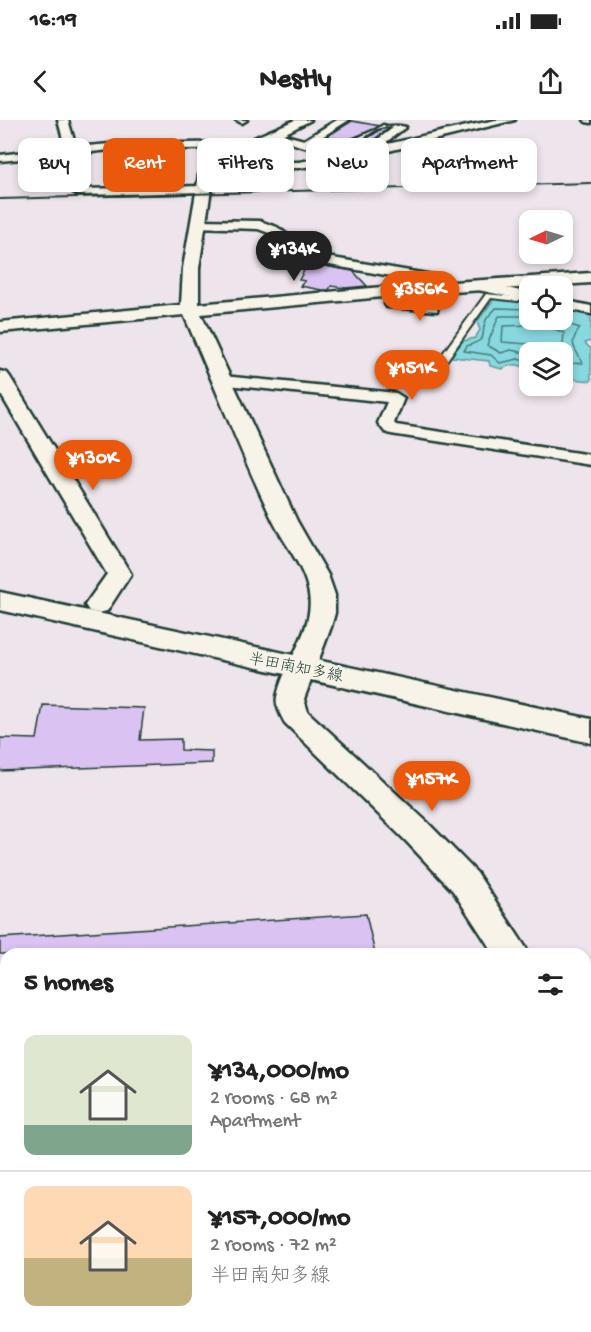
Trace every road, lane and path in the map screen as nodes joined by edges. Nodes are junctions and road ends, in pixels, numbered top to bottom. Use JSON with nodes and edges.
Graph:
{"nodes":[{"id":1,"x":63,"y":120,"type":"edge"},
{"id":2,"x":345,"y":120,"type":"edge"},
{"id":3,"x":360,"y":120,"type":"edge"},
{"id":4,"x":510,"y":120,"type":"edge"},
{"id":5,"x":298,"y":121,"type":"edge"},
{"id":6,"x":377,"y":123,"type":"junction"},
{"id":7,"x":274,"y":135,"type":"junction"},
{"id":8,"x":67,"y":138,"type":"edge"},
{"id":9,"x":268,"y":138,"type":"edge"},
{"id":10,"x":355,"y":138,"type":"edge"},
{"id":11,"x":386,"y":138,"type":"edge"},
{"id":12,"x":304,"y":144,"type":"joint"},
{"id":13,"x":197,"y":147,"type":"edge"},
{"id":14,"x":91,"y":149,"type":"edge"},
{"id":15,"x":18,"y":156,"type":"edge"},
{"id":16,"x":0,"y":158,"type":"edge"},
{"id":17,"x":294,"y":165,"type":"edge"},
{"id":18,"x":197,"y":189,"type":"edge"},
{"id":19,"x":91,"y":192,"type":"edge"},
{"id":20,"x":202,"y":192,"type":"edge"},
{"id":21,"x":198,"y":224,"type":"junction"},
{"id":22,"x":591,"y":278,"type":"edge"},
{"id":23,"x":474,"y":285,"type":"junction"},
{"id":24,"x":441,"y":287,"type":"junction"},
{"id":25,"x":519,"y":296,"type":"edge"},
{"id":26,"x":519,"y":299,"type":"edge"},
{"id":27,"x":573,"y":306,"type":"edge"},
{"id":28,"x":190,"y":309,"type":"junction"},
{"id":29,"x":591,"y":310,"type":"edge"},
{"id":30,"x":0,"y":327,"type":"edge"},
{"id":31,"x":444,"y":358,"type":"dead end"},
{"id":32,"x":0,"y":377,"type":"edge"},
{"id":33,"x":223,"y":381,"type":"junction"},
{"id":34,"x":591,"y":460,"type":"edge"},
{"id":35,"x":0,"y":588,"type":"edge"},
{"id":36,"x":0,"y":601,"type":"edge"},
{"id":37,"x":98,"y":605,"type":"junction"},
{"id":38,"x":306,"y":659,"type":"junction"},
{"id":39,"x":591,"y":716,"type":"edge"},
{"id":40,"x":591,"y":731,"type":"edge"},
{"id":41,"x":509,"y":948,"type":"edge"}],
"edges":[{"from":1,"to":8,"type":"street"},
{"from":2,"to":12,"type":"street"},
{"from":3,"to":6,"type":"street"},
{"from":4,"to":17,"type":"street"},
{"from":5,"to":7,"type":"street"},
{"from":6,"to":10,"type":"street"},
{"from":6,"to":11,"type":"street"},
{"from":7,"to":9,"type":"street"},
{"from":7,"to":12,"type":"street"},
{"from":13,"to":14,"type":"street"},
{"from":15,"to":16,"type":"street"},
{"from":18,"to":19,"type":"street"},
{"from":20,"to":21,"type":"street"},
{"from":21,"to":24,"type":"street"},
{"from":21,"to":28,"type":"street"},
{"from":22,"to":23,"type":"street"},
{"from":23,"to":24,"type":"street"},
{"from":23,"to":25,"type":"street"},
{"from":24,"to":28,"type":"street"},
{"from":26,"to":31,"type":"lane"},
{"from":27,"to":29,"type":"street"},
{"from":28,"to":30,"type":"street"},
{"from":28,"to":33,"type":"street"},
{"from":32,"to":37,"type":"street"},
{"from":33,"to":34,"type":"street"},
{"from":33,"to":38,"type":"street"},
{"from":35,"to":37,"type":"main road","name":"半田南知多線"},
{"from":36,"to":38,"type":"main road","name":"半田南知多線"},
{"from":37,"to":38,"type":"main road","name":"半田南知多線"},
{"from":38,"to":39,"type":"main road","name":"半田南知多線"},
{"from":38,"to":40,"type":"main road","name":"半田南知多線"},
{"from":38,"to":41,"type":"street"}]}
